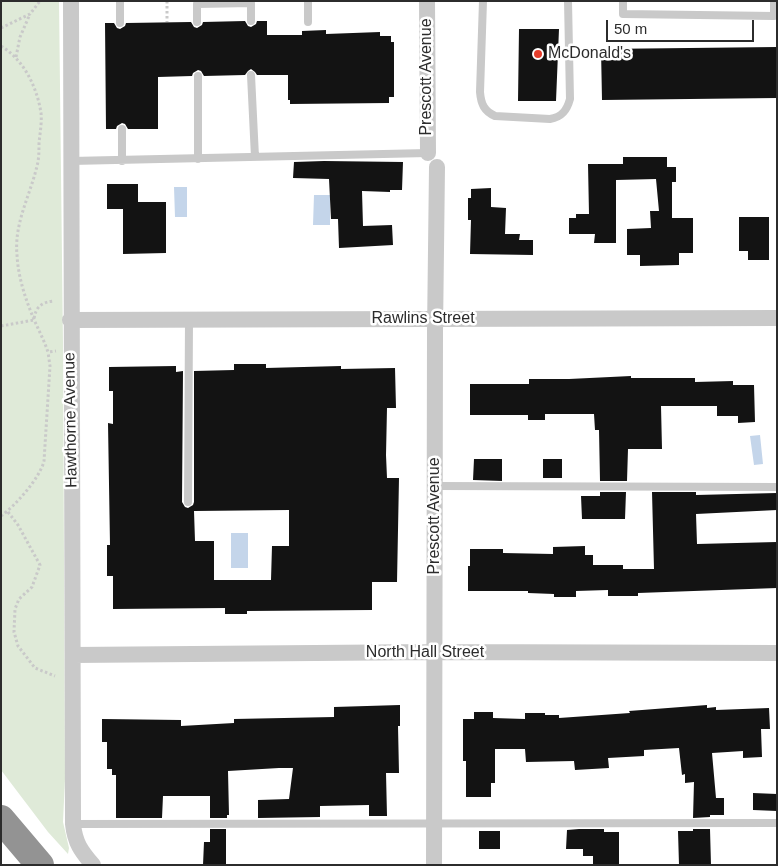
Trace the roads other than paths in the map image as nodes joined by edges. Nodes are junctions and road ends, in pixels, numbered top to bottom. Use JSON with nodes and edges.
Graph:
{"nodes":[{"id":1,"x":71,"y":1,"type":"edge"},
{"id":2,"x":120,"y":1,"type":"edge"},
{"id":3,"x":308,"y":1,"type":"edge"},
{"id":4,"x":427,"y":1,"type":"edge"},
{"id":5,"x":483,"y":1,"type":"edge"},
{"id":6,"x":568,"y":1,"type":"edge"},
{"id":7,"x":624,"y":1,"type":"edge"},
{"id":8,"x":774,"y":1,"type":"edge"},
{"id":9,"x":251,"y":21,"type":"dead end"},
{"id":10,"x":198,"y":22,"type":"dead end"},
{"id":11,"x":308,"y":22,"type":"dead end"},
{"id":12,"x":120,"y":23,"type":"dead end"},
{"id":13,"x":251,"y":75,"type":"dead end"},
{"id":14,"x":198,"y":76,"type":"dead end"},
{"id":15,"x":122,"y":130,"type":"dead end"},
{"id":16,"x":428,"y":153,"type":"joint"},
{"id":17,"x":255,"y":157,"type":"junction"},
{"id":18,"x":198,"y":159,"type":"junction"},
{"id":19,"x":122,"y":161,"type":"junction"},
{"id":20,"x":71,"y":162,"type":"junction"},
{"id":21,"x":437,"y":167,"type":"dead end"},
{"id":22,"x":777,"y":318,"type":"edge"},
{"id":23,"x":435,"y":319,"type":"junction"},
{"id":24,"x":70,"y":320,"type":"junction"},
{"id":25,"x":189,"y":320,"type":"junction"},
{"id":26,"x":435,"y":486,"type":"junction"},
{"id":27,"x":777,"y":487,"type":"edge"},
{"id":28,"x":188,"y":502,"type":"dead end"},
{"id":29,"x":435,"y":652,"type":"junction"},
{"id":30,"x":777,"y":653,"type":"edge"},
{"id":31,"x":73,"y":655,"type":"junction"},
{"id":32,"x":1,"y":819,"type":"edge"},
{"id":33,"x":777,"y":823,"type":"edge"},
{"id":34,"x":434,"y":825,"type":"junction"},
{"id":35,"x":74,"y":831,"type":"junction"},
{"id":36,"x":40,"y":865,"type":"edge"},
{"id":37,"x":94,"y":865,"type":"edge"},
{"id":38,"x":434,"y":865,"type":"edge"}],
"edges":[{"from":1,"to":20,"type":"street","name":"Hawthorne Avenue"},
{"from":2,"to":12,"type":"lane"},
{"from":3,"to":11,"type":"lane"},
{"from":4,"to":16,"type":"street","name":"Prescott Avenue"},
{"from":5,"to":6,"type":"lane"},
{"from":7,"to":8,"type":"lane"},
{"from":9,"to":10,"type":"lane"},
{"from":13,"to":17,"type":"lane"},
{"from":14,"to":18,"type":"lane"},
{"from":15,"to":19,"type":"lane"},
{"from":16,"to":17,"type":"lane"},
{"from":17,"to":18,"type":"lane"},
{"from":18,"to":19,"type":"lane"},
{"from":19,"to":20,"type":"lane"},
{"from":20,"to":24,"type":"street","name":"Hawthorne Avenue"},
{"from":21,"to":23,"type":"street","name":"Prescott Avenue"},
{"from":22,"to":23,"type":"street","name":"Rawlins Street"},
{"from":23,"to":25,"type":"street","name":"Rawlins Street"},
{"from":23,"to":26,"type":"street","name":"Prescott Avenue"},
{"from":24,"to":25,"type":"street","name":"Rawlins Street"},
{"from":24,"to":31,"type":"street","name":"Hawthorne Avenue"},
{"from":25,"to":28,"type":"lane"},
{"from":26,"to":27,"type":"lane"},
{"from":26,"to":29,"type":"street","name":"Prescott Avenue"},
{"from":29,"to":30,"type":"street","name":"North Hall Street"},
{"from":29,"to":31,"type":"street","name":"North Hall Street"},
{"from":29,"to":34,"type":"street","name":"Prescott Avenue"},
{"from":31,"to":35,"type":"street","name":"Hawthorne Avenue"},
{"from":32,"to":36,"type":"highway"},
{"from":33,"to":34,"type":"lane"},
{"from":34,"to":35,"type":"lane"},
{"from":34,"to":38,"type":"street","name":"Prescott Avenue"},
{"from":35,"to":37,"type":"street"}]}
